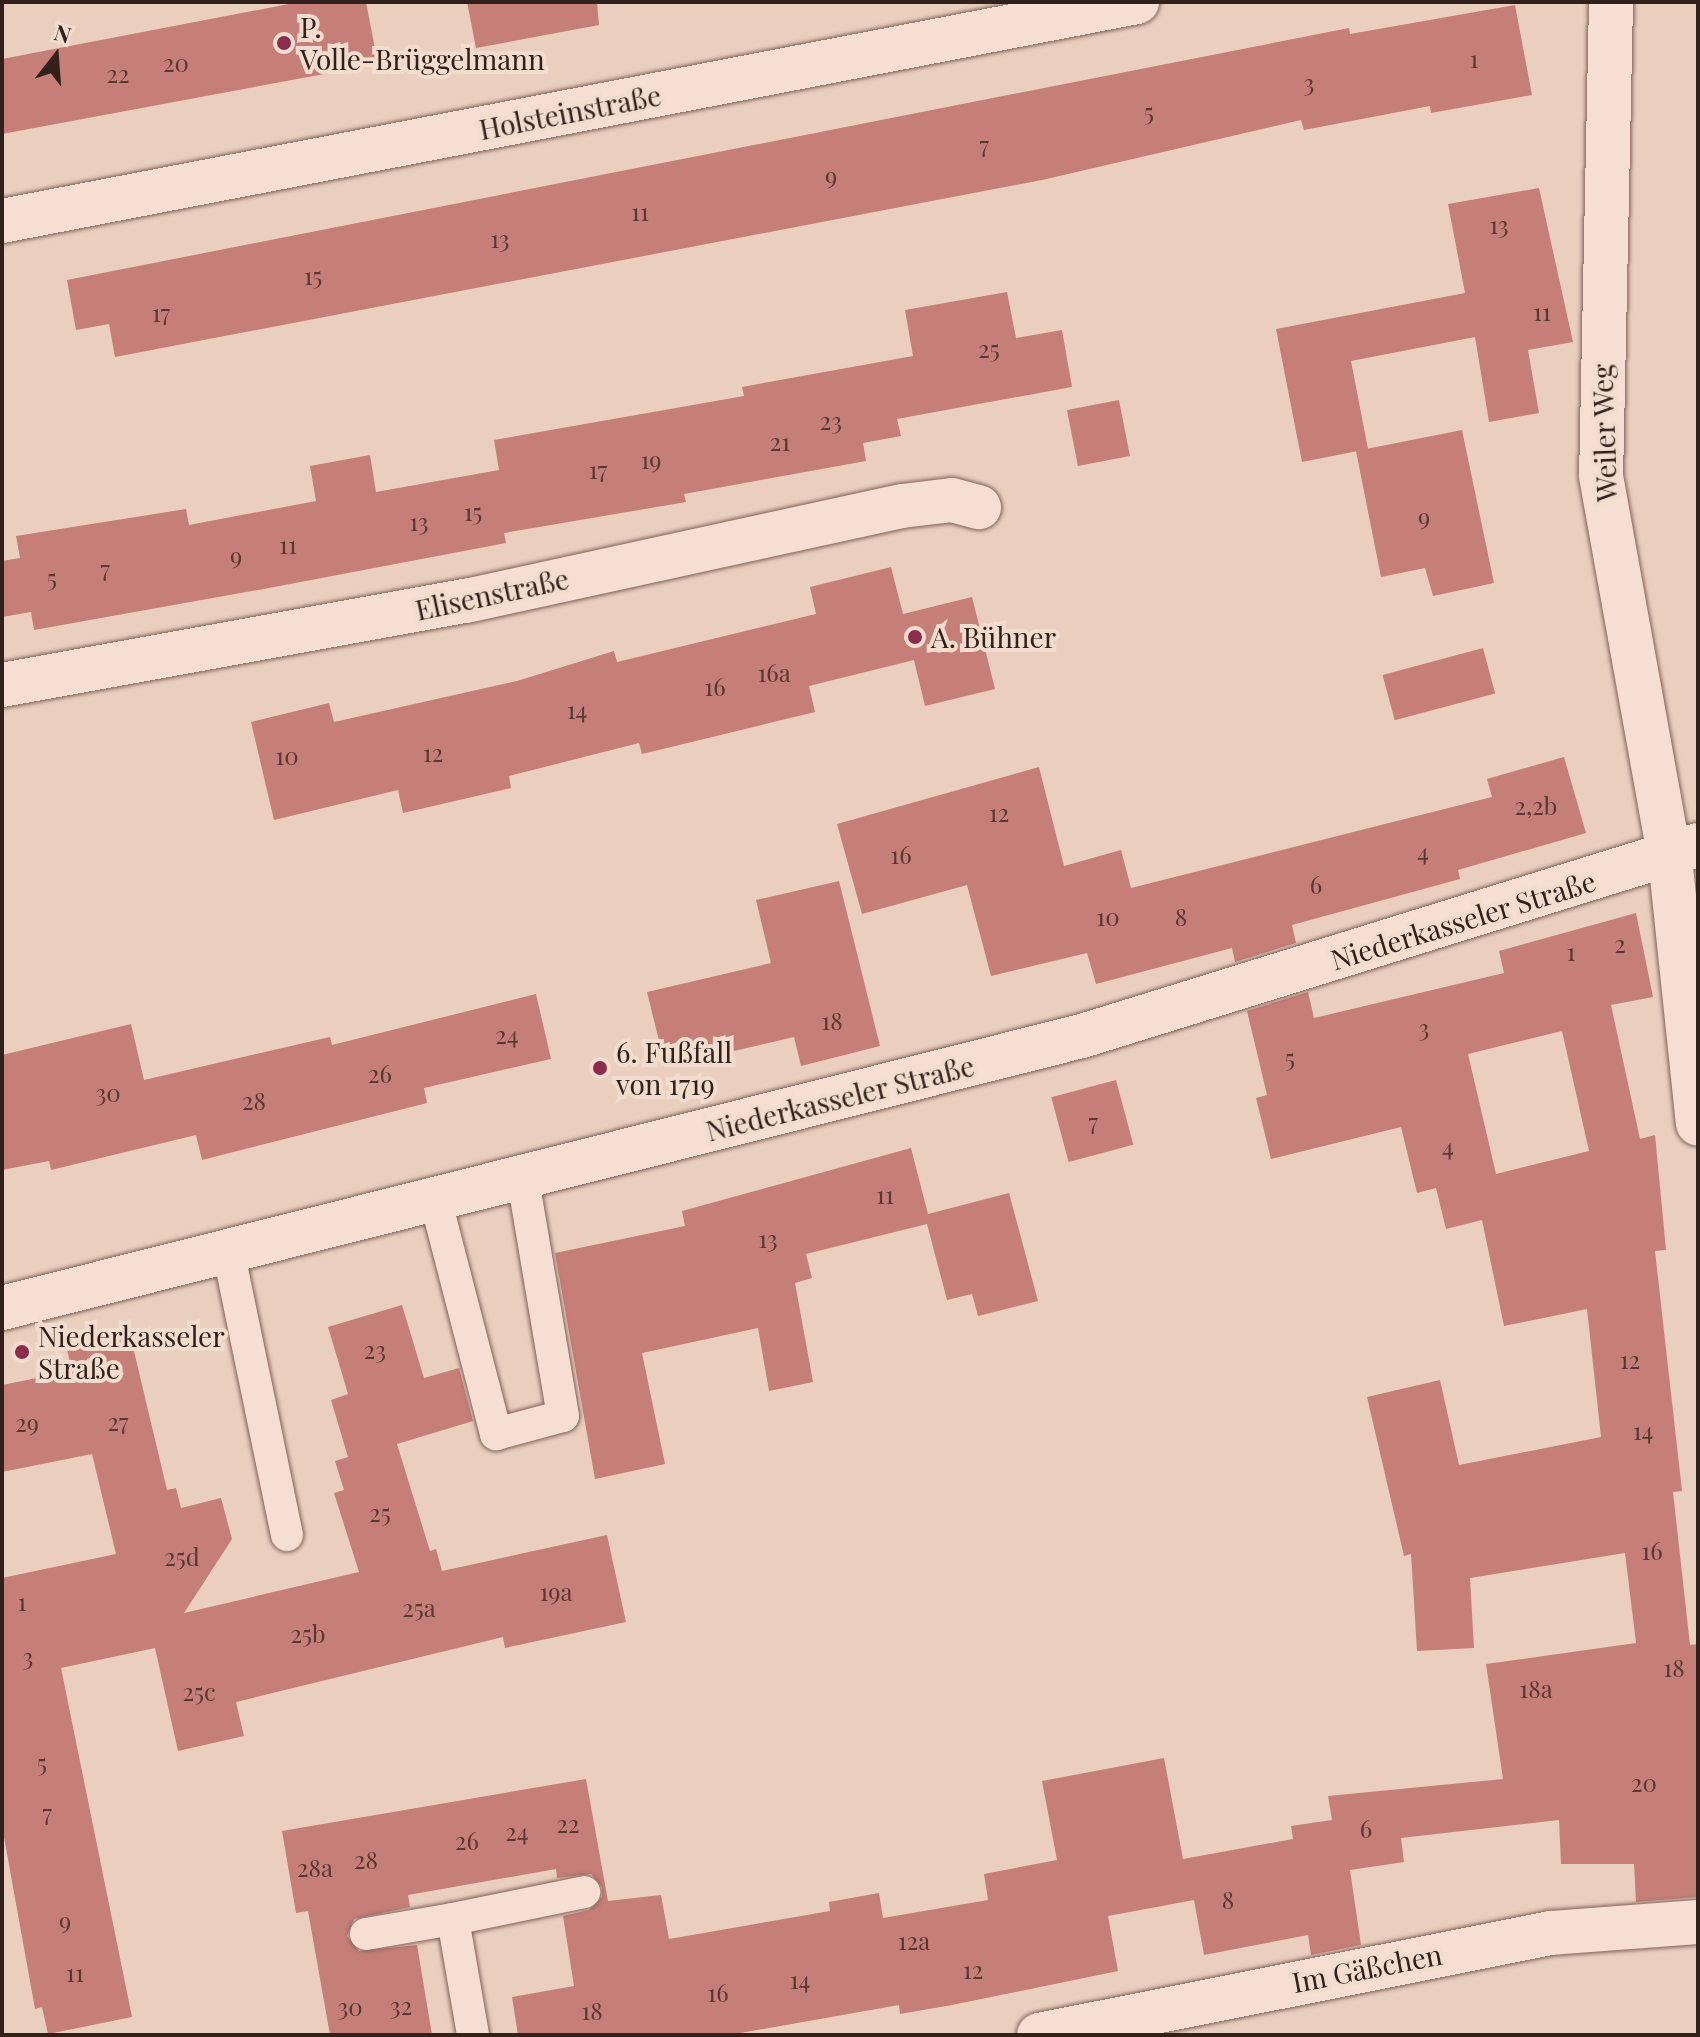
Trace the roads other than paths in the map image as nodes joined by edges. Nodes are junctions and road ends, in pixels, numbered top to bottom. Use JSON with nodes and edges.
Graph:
{"nodes":[{"id":1,"x":1137,"y":2,"type":"edge"},
{"id":2,"x":1611,"y":2,"type":"edge"},
{"id":3,"x":2,"y":221,"type":"edge"},
{"id":4,"x":979,"y":507,"type":"dead end"},
{"id":5,"x":2,"y":685,"type":"edge"},
{"id":6,"x":1684,"y":851,"type":"edge"},
{"id":7,"x":1698,"y":1124,"type":"edge"},
{"id":8,"x":523,"y":1179,"type":"junction"},
{"id":9,"x":436,"y":1202,"type":"junction"},
{"id":10,"x":229,"y":1255,"type":"junction"},
{"id":11,"x":2,"y":1308,"type":"edge"},
{"id":12,"x":287,"y":1535,"type":"dead end"},
{"id":13,"x":584,"y":1892,"type":"dead end"},
{"id":14,"x":453,"y":1919,"type":"junction"},
{"id":15,"x":1698,"y":1922,"type":"edge"},
{"id":16,"x":366,"y":1934,"type":"dead end"},
{"id":17,"x":473,"y":2035,"type":"edge"},
{"id":18,"x":1039,"y":2035,"type":"edge"}],
"edges":[{"from":1,"to":3,"type":"street","name":"Holsteinstraße"},
{"from":2,"to":6,"type":"street","name":"Weiler Weg"},
{"from":4,"to":5,"type":"street","name":"Elisenstraße"},
{"from":6,"to":7,"type":"street","name":"Weiler Weg"},
{"from":6,"to":8,"type":"street","name":"Niederkasseler Straße"},
{"from":8,"to":9,"type":"street","name":"Niederkasseler Straße"},
{"from":8,"to":9,"type":"lane"},
{"from":9,"to":10,"type":"street","name":"Niederkasseler Straße"},
{"from":10,"to":11,"type":"street","name":"Niederkasseler Straße"},
{"from":10,"to":12,"type":"lane"},
{"from":13,"to":14,"type":"lane"},
{"from":14,"to":16,"type":"lane"},
{"from":14,"to":17,"type":"lane"},
{"from":15,"to":18,"type":"street","name":"Im Gäßchen"}]}
